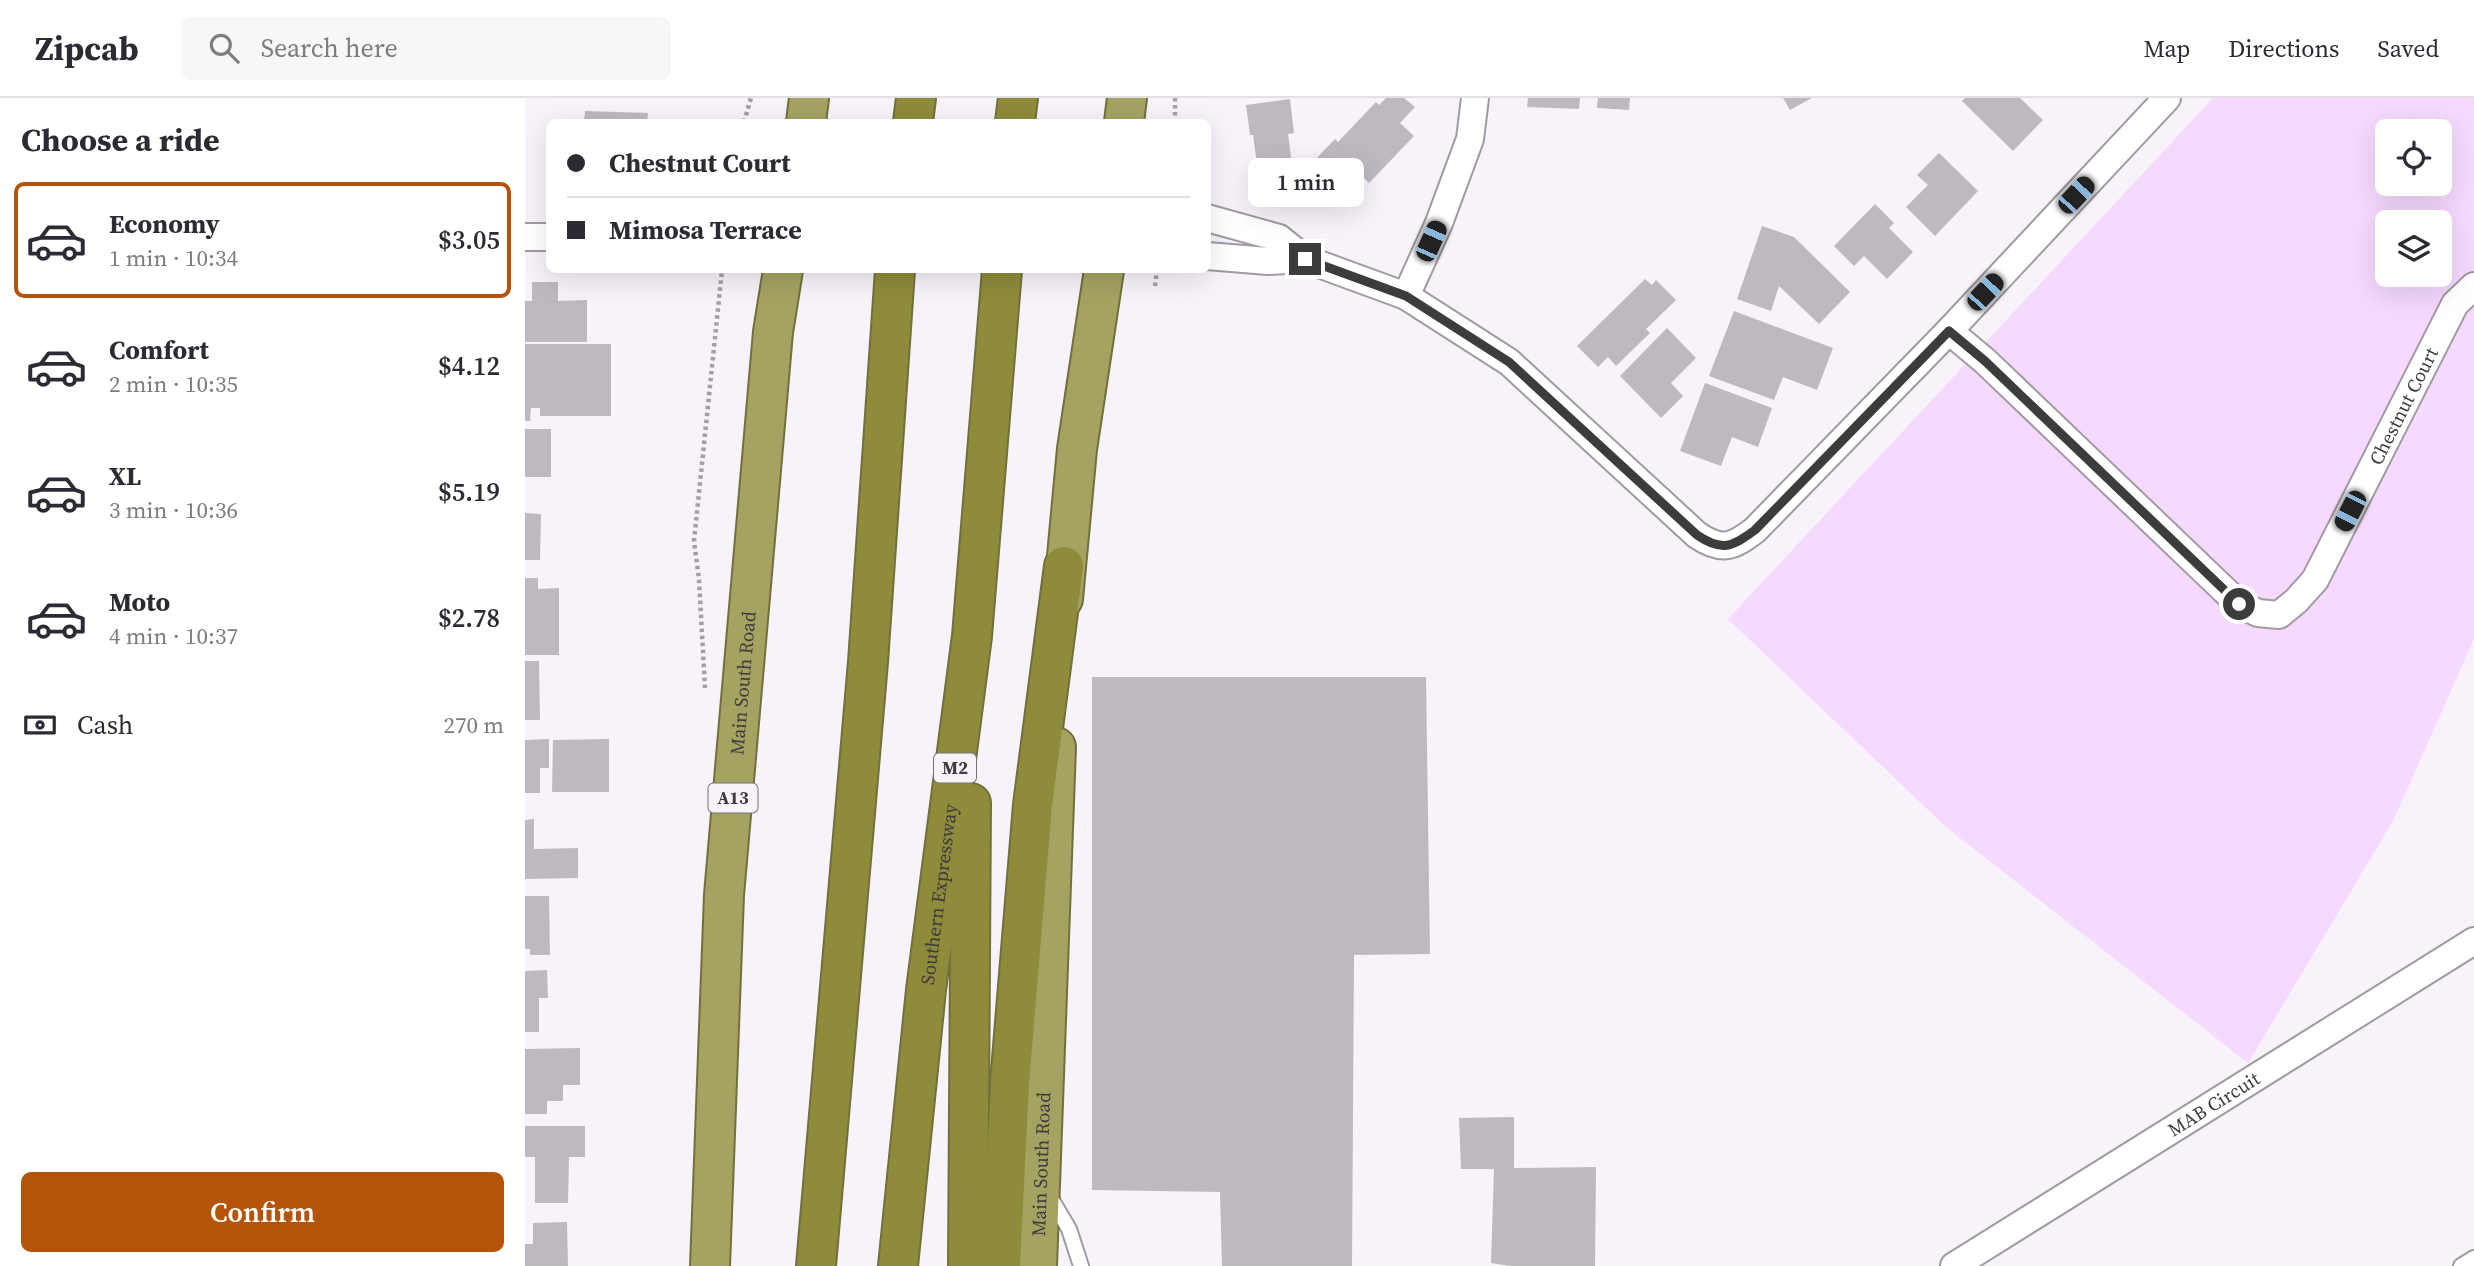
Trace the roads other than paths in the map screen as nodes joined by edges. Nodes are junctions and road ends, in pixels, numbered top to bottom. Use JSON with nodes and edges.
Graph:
{"nodes":[{"id":1,"x":809,"y":98,"type":"edge"},
{"id":2,"x":916,"y":98,"type":"edge"},
{"id":3,"x":1018,"y":98,"type":"edge"},
{"id":4,"x":1127,"y":98,"type":"edge"},
{"id":5,"x":1475,"y":98,"type":"edge"},
{"id":6,"x":2167,"y":98,"type":"edge"},
{"id":7,"x":806,"y":119,"type":"edge"},
{"id":8,"x":913,"y":119,"type":"edge"},
{"id":9,"x":1015,"y":119,"type":"edge"},
{"id":10,"x":1124,"y":119,"type":"edge"},
{"id":11,"x":1211,"y":219,"type":"edge"},
{"id":12,"x":525,"y":237,"type":"edge"},
{"id":13,"x":546,"y":237,"type":"edge"},
{"id":14,"x":1211,"y":256,"type":"edge"},
{"id":15,"x":1305,"y":259,"type":"junction"},
{"id":16,"x":783,"y":273,"type":"edge"},
{"id":17,"x":895,"y":273,"type":"edge"},
{"id":18,"x":1002,"y":273,"type":"edge"},
{"id":19,"x":1104,"y":273,"type":"edge"},
{"id":20,"x":2474,"y":286,"type":"edge"},
{"id":21,"x":1406,"y":296,"type":"junction"},
{"id":22,"x":1949,"y":331,"type":"junction"},
{"id":23,"x":1064,"y":566,"type":"junction"},
{"id":24,"x":972,"y":636,"type":"junction"},
{"id":25,"x":868,"y":662,"type":"junction"},
{"id":26,"x":2474,"y":941,"type":"edge"},
{"id":27,"x":1039,"y":1177,"type":"junction"},
{"id":28,"x":2474,"y":1258,"type":"edge"},
{"id":29,"x":710,"y":1266,"type":"edge"},
{"id":30,"x":792,"y":1266,"type":"edge"},
{"id":31,"x":816,"y":1266,"type":"edge"},
{"id":32,"x":898,"y":1266,"type":"edge"},
{"id":33,"x":968,"y":1266,"type":"edge"},
{"id":34,"x":1001,"y":1266,"type":"edge"},
{"id":35,"x":1037,"y":1266,"type":"edge"},
{"id":36,"x":1081,"y":1266,"type":"edge"},
{"id":37,"x":1954,"y":1266,"type":"edge"},
{"id":38,"x":2461,"y":1266,"type":"edge"}],
"edges":[{"from":1,"to":7,"type":"highway"},
{"from":2,"to":8,"type":"highway"},
{"from":3,"to":9,"type":"highway"},
{"from":4,"to":10,"type":"highway"},
{"from":5,"to":21,"type":"street"},
{"from":6,"to":22,"type":"street"},
{"from":11,"to":15,"type":"street"},
{"from":12,"to":13,"type":"street"},
{"from":14,"to":15,"type":"street"},
{"from":15,"to":21,"type":"street"},
{"from":16,"to":29,"type":"highway","name":"Main South Road","number":"A13"},
{"from":17,"to":25,"type":"highway"},
{"from":18,"to":24,"type":"highway","name":"Southern Expressway","number":"M2"},
{"from":19,"to":23,"type":"highway","name":"Main South Road"},
{"from":20,"to":22,"type":"street","name":"Chestnut Court"},
{"from":21,"to":22,"type":"street"},
{"from":23,"to":27,"type":"highway","name":"Main South Road"},
{"from":23,"to":34,"type":"highway"},
{"from":24,"to":32,"type":"highway","name":"Southern Expressway","number":"M2"},
{"from":24,"to":33,"type":"highway"},
{"from":25,"to":30,"type":"highway"},
{"from":25,"to":31,"type":"highway"},
{"from":26,"to":37,"type":"street","name":"MAB Circuit"},
{"from":27,"to":35,"type":"highway","name":"Main South Road"},
{"from":27,"to":36,"type":"lane"},
{"from":28,"to":38,"type":"lane"}]}
